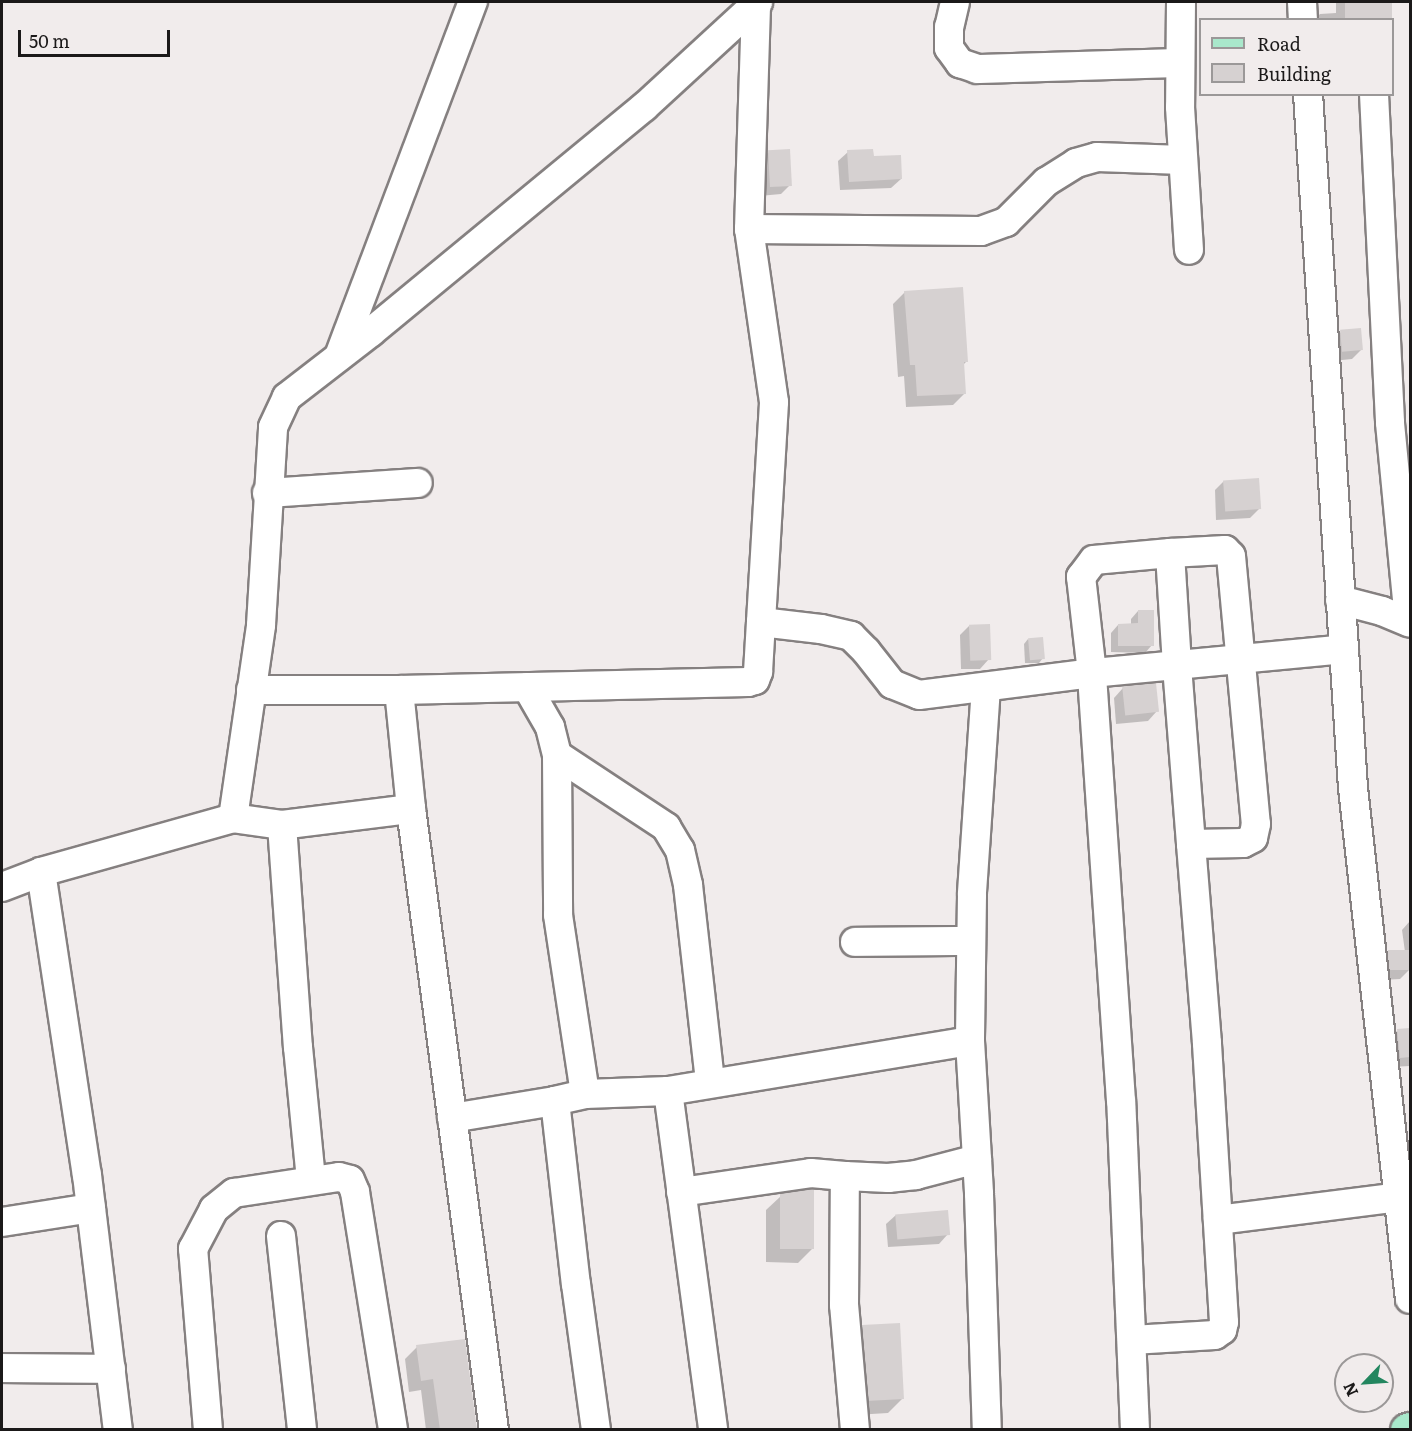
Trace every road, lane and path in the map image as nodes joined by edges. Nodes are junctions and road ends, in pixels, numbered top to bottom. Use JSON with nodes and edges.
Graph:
{"nodes":[{"id":1,"x":472,"y":2,"type":"edge"},
{"id":2,"x":955,"y":2,"type":"edge"},
{"id":3,"x":1181,"y":2,"type":"edge"},
{"id":4,"x":1302,"y":2,"type":"edge"},
{"id":5,"x":757,"y":3,"type":"edge"},
{"id":6,"x":1303,"y":18,"type":"edge"},
{"id":7,"x":1180,"y":63,"type":"junction"},
{"id":8,"x":1308,"y":96,"type":"edge"},
{"id":9,"x":1374,"y":96,"type":"edge"},
{"id":10,"x":1183,"y":160,"type":"junction"},
{"id":11,"x":749,"y":229,"type":"junction"},
{"id":12,"x":1189,"y":250,"type":"dead end"},
{"id":13,"x":339,"y":357,"type":"junction"},
{"id":14,"x":418,"y":483,"type":"dead end"},
{"id":15,"x":267,"y":493,"type":"junction"},
{"id":16,"x":1170,"y":553,"type":"junction"},
{"id":17,"x":1340,"y":600,"type":"junction"},
{"id":18,"x":761,"y":622,"type":"junction"},
{"id":19,"x":1410,"y":623,"type":"edge"},
{"id":20,"x":1344,"y":650,"type":"junction"},
{"id":21,"x":1241,"y":659,"type":"junction"},
{"id":22,"x":1177,"y":665,"type":"junction"},
{"id":23,"x":1092,"y":673,"type":"junction"},
{"id":24,"x":527,"y":687,"type":"junction"},
{"id":25,"x":986,"y":687,"type":"junction"},
{"id":26,"x":251,"y":690,"type":"junction"},
{"id":27,"x":399,"y":690,"type":"junction"},
{"id":28,"x":557,"y":756,"type":"junction"},
{"id":29,"x":411,"y":809,"type":"junction"},
{"id":30,"x":233,"y":818,"type":"junction"},
{"id":31,"x":282,"y":825,"type":"junction"},
{"id":32,"x":1191,"y":844,"type":"junction"},
{"id":33,"x":41,"y":872,"type":"junction"},
{"id":34,"x":2,"y":887,"type":"edge"},
{"id":35,"x":971,"y":940,"type":"junction"},
{"id":36,"x":855,"y":942,"type":"dead end"},
{"id":37,"x":970,"y":1041,"type":"junction"},
{"id":38,"x":710,"y":1082,"type":"junction"},
{"id":39,"x":668,"y":1091,"type":"junction"},
{"id":40,"x":585,"y":1094,"type":"junction"},
{"id":41,"x":555,"y":1101,"type":"junction"},
{"id":42,"x":452,"y":1118,"type":"junction"},
{"id":43,"x":977,"y":1159,"type":"junction"},
{"id":44,"x":845,"y":1176,"type":"junction"},
{"id":45,"x":311,"y":1180,"type":"junction"},
{"id":46,"x":681,"y":1192,"type":"junction"},
{"id":47,"x":1400,"y":1197,"type":"junction"},
{"id":48,"x":91,"y":1208,"type":"junction"},
{"id":49,"x":1218,"y":1220,"type":"junction"},
{"id":50,"x":2,"y":1222,"type":"edge"},
{"id":51,"x":281,"y":1236,"type":"dead end"},
{"id":52,"x":1410,"y":1299,"type":"edge"},
{"id":53,"x":1132,"y":1340,"type":"junction"},
{"id":54,"x":2,"y":1368,"type":"edge"},
{"id":55,"x":111,"y":1369,"type":"junction"},
{"id":56,"x":118,"y":1430,"type":"edge"},
{"id":57,"x":208,"y":1430,"type":"edge"},
{"id":58,"x":302,"y":1430,"type":"edge"},
{"id":59,"x":393,"y":1430,"type":"edge"},
{"id":60,"x":494,"y":1430,"type":"edge"},
{"id":61,"x":596,"y":1430,"type":"edge"},
{"id":62,"x":713,"y":1430,"type":"edge"},
{"id":63,"x":855,"y":1430,"type":"edge"},
{"id":64,"x":987,"y":1430,"type":"edge"},
{"id":65,"x":1136,"y":1430,"type":"edge"}],
"edges":[{"from":1,"to":13,"type":"street"},
{"from":2,"to":7,"type":"street"},
{"from":3,"to":7,"type":"street"},
{"from":4,"to":6,"type":"street"},
{"from":5,"to":11,"type":"street"},
{"from":5,"to":13,"type":"street"},
{"from":7,"to":10,"type":"street"},
{"from":8,"to":17,"type":"street"},
{"from":9,"to":19,"type":"street"},
{"from":10,"to":11,"type":"street"},
{"from":10,"to":12,"type":"street"},
{"from":11,"to":18,"type":"street"},
{"from":13,"to":15,"type":"street"},
{"from":14,"to":15,"type":"street"},
{"from":15,"to":26,"type":"street"},
{"from":16,"to":21,"type":"street"},
{"from":16,"to":22,"type":"street"},
{"from":16,"to":23,"type":"street"},
{"from":17,"to":19,"type":"street"},
{"from":17,"to":20,"type":"street"},
{"from":18,"to":24,"type":"street"},
{"from":18,"to":25,"type":"street"},
{"from":20,"to":21,"type":"street"},
{"from":20,"to":47,"type":"street"},
{"from":21,"to":22,"type":"street"},
{"from":21,"to":32,"type":"street"},
{"from":22,"to":23,"type":"street"},
{"from":22,"to":32,"type":"street"},
{"from":23,"to":25,"type":"street"},
{"from":23,"to":53,"type":"street"},
{"from":24,"to":27,"type":"street"},
{"from":24,"to":28,"type":"street"},
{"from":25,"to":35,"type":"street"},
{"from":26,"to":27,"type":"street"},
{"from":26,"to":30,"type":"street"},
{"from":27,"to":29,"type":"street"},
{"from":28,"to":38,"type":"street"},
{"from":28,"to":40,"type":"street"},
{"from":29,"to":31,"type":"street"},
{"from":29,"to":42,"type":"street"},
{"from":30,"to":31,"type":"street"},
{"from":30,"to":33,"type":"street"},
{"from":31,"to":45,"type":"street"},
{"from":32,"to":49,"type":"street"},
{"from":33,"to":34,"type":"street"},
{"from":33,"to":48,"type":"street"},
{"from":35,"to":36,"type":"street"},
{"from":35,"to":37,"type":"street"},
{"from":37,"to":38,"type":"street"},
{"from":37,"to":43,"type":"street"},
{"from":38,"to":39,"type":"street"},
{"from":39,"to":40,"type":"street"},
{"from":39,"to":46,"type":"street"},
{"from":40,"to":41,"type":"street"},
{"from":41,"to":42,"type":"street"},
{"from":41,"to":61,"type":"street"},
{"from":42,"to":60,"type":"street"},
{"from":43,"to":44,"type":"street"},
{"from":43,"to":64,"type":"street"},
{"from":44,"to":46,"type":"street"},
{"from":44,"to":63,"type":"street"},
{"from":45,"to":57,"type":"street"},
{"from":45,"to":59,"type":"street"},
{"from":46,"to":62,"type":"street"},
{"from":47,"to":49,"type":"street"},
{"from":47,"to":52,"type":"street"},
{"from":48,"to":50,"type":"street"},
{"from":48,"to":55,"type":"street"},
{"from":49,"to":53,"type":"street"},
{"from":51,"to":58,"type":"street"},
{"from":53,"to":65,"type":"street"},
{"from":54,"to":55,"type":"street"},
{"from":55,"to":56,"type":"street"}]}
